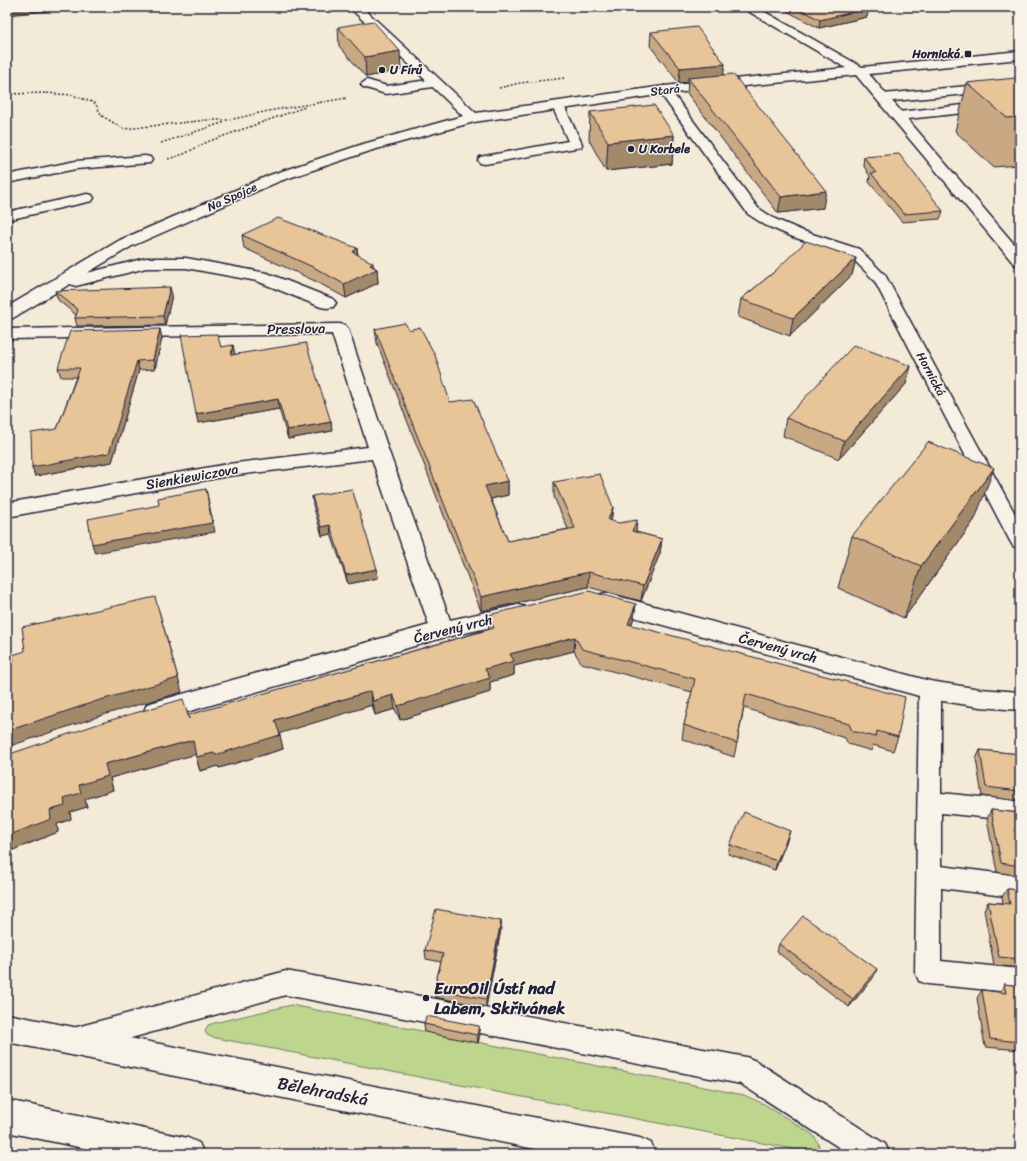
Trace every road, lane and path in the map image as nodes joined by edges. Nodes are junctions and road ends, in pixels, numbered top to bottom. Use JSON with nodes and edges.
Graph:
{"nodes":[{"id":1,"x":355,"y":7,"type":"edge"},
{"id":2,"x":747,"y":7,"type":"edge"},
{"id":3,"x":1020,"y":55,"type":"edge"},
{"id":4,"x":860,"y":71,"type":"junction"},
{"id":5,"x":435,"y":83,"type":"junction"},
{"id":6,"x":367,"y":84,"type":"dead end"},
{"id":7,"x":1020,"y":85,"type":"edge"},
{"id":8,"x":386,"y":90,"type":"junction"},
{"id":9,"x":664,"y":90,"type":"junction"},
{"id":10,"x":7,"y":94,"type":"edge"},
{"id":11,"x":883,"y":98,"type":"junction"},
{"id":12,"x":1020,"y":103,"type":"edge"},
{"id":13,"x":311,"y":105,"type":"junction"},
{"id":14,"x":558,"y":106,"type":"junction"},
{"id":15,"x":898,"y":116,"type":"junction"},
{"id":16,"x":473,"y":118,"type":"junction"},
{"id":17,"x":145,"y":160,"type":"joint"},
{"id":18,"x":485,"y":160,"type":"dead end"},
{"id":19,"x":7,"y":179,"type":"edge"},
{"id":20,"x":87,"y":198,"type":"dead end"},
{"id":21,"x":7,"y":216,"type":"edge"},
{"id":22,"x":1020,"y":261,"type":"edge"},
{"id":23,"x":52,"y":287,"type":"junction"},
{"id":24,"x":327,"y":303,"type":"dead end"},
{"id":25,"x":7,"y":314,"type":"edge"},
{"id":26,"x":7,"y":334,"type":"edge"},
{"id":27,"x":379,"y":452,"type":"junction"},
{"id":28,"x":7,"y":510,"type":"edge"},
{"id":29,"x":1020,"y":541,"type":"edge"},
{"id":30,"x":588,"y":596,"type":"edge"},
{"id":31,"x":542,"y":607,"type":"edge"},
{"id":32,"x":442,"y":630,"type":"junction"},
{"id":33,"x":930,"y":690,"type":"junction"},
{"id":34,"x":1020,"y":701,"type":"edge"},
{"id":35,"x":133,"y":718,"type":"edge"},
{"id":36,"x":929,"y":802,"type":"junction"},
{"id":37,"x":1020,"y":812,"type":"edge"},
{"id":38,"x":928,"y":875,"type":"junction"},
{"id":39,"x":1020,"y":886,"type":"edge"},
{"id":40,"x":1020,"y":981,"type":"edge"},
{"id":41,"x":7,"y":1028,"type":"edge"},
{"id":42,"x":71,"y":1041,"type":"junction"},
{"id":43,"x":7,"y":1116,"type":"edge"},
{"id":44,"x":188,"y":1154,"type":"edge"},
{"id":45,"x":640,"y":1154,"type":"edge"},
{"id":46,"x":875,"y":1154,"type":"edge"}],
"edges":[{"from":1,"to":5,"type":"street"},
{"from":2,"to":4,"type":"street"},
{"from":3,"to":4,"type":"street","name":"Stará"},
{"from":4,"to":9,"type":"street","name":"Stará"},
{"from":4,"to":11,"type":"street"},
{"from":5,"to":8,"type":"lane"},
{"from":5,"to":16,"type":"street"},
{"from":6,"to":8,"type":"lane"},
{"from":7,"to":11,"type":"lane"},
{"from":8,"to":13,"type":"path"},
{"from":9,"to":14,"type":"street","name":"Stará"},
{"from":9,"to":29,"type":"lane","name":"Hornická"},
{"from":10,"to":13,"type":"path"},
{"from":11,"to":15,"type":"street"},
{"from":12,"to":15,"type":"lane"},
{"from":13,"to":17,"type":"path"},
{"from":14,"to":16,"type":"street","name":"Stará"},
{"from":14,"to":18,"type":"lane"},
{"from":15,"to":22,"type":"street"},
{"from":16,"to":23,"type":"street","name":"Na Spojce"},
{"from":17,"to":19,"type":"lane"},
{"from":20,"to":21,"type":"lane"},
{"from":23,"to":24,"type":"street","name":"Presslova"},
{"from":23,"to":25,"type":"street","name":"Na Spojce"},
{"from":26,"to":27,"type":"street","name":"Presslova"},
{"from":27,"to":28,"type":"street","name":"Sienkiewiczova"},
{"from":27,"to":32,"type":"street","name":"Presslova"},
{"from":30,"to":33,"type":"street","name":"Červený vrch"},
{"from":31,"to":32,"type":"street","name":"Červený vrch"},
{"from":32,"to":35,"type":"street","name":"Červený vrch"},
{"from":33,"to":34,"type":"street","name":"Červený vrch"},
{"from":33,"to":36,"type":"lane"},
{"from":36,"to":37,"type":"lane"},
{"from":36,"to":38,"type":"lane"},
{"from":38,"to":39,"type":"lane"},
{"from":38,"to":40,"type":"lane"},
{"from":41,"to":42,"type":"street","name":"Bělehradská"},
{"from":42,"to":45,"type":"street","name":"Bělehradská"},
{"from":42,"to":46,"type":"lane"},
{"from":43,"to":44,"type":"street"}]}
